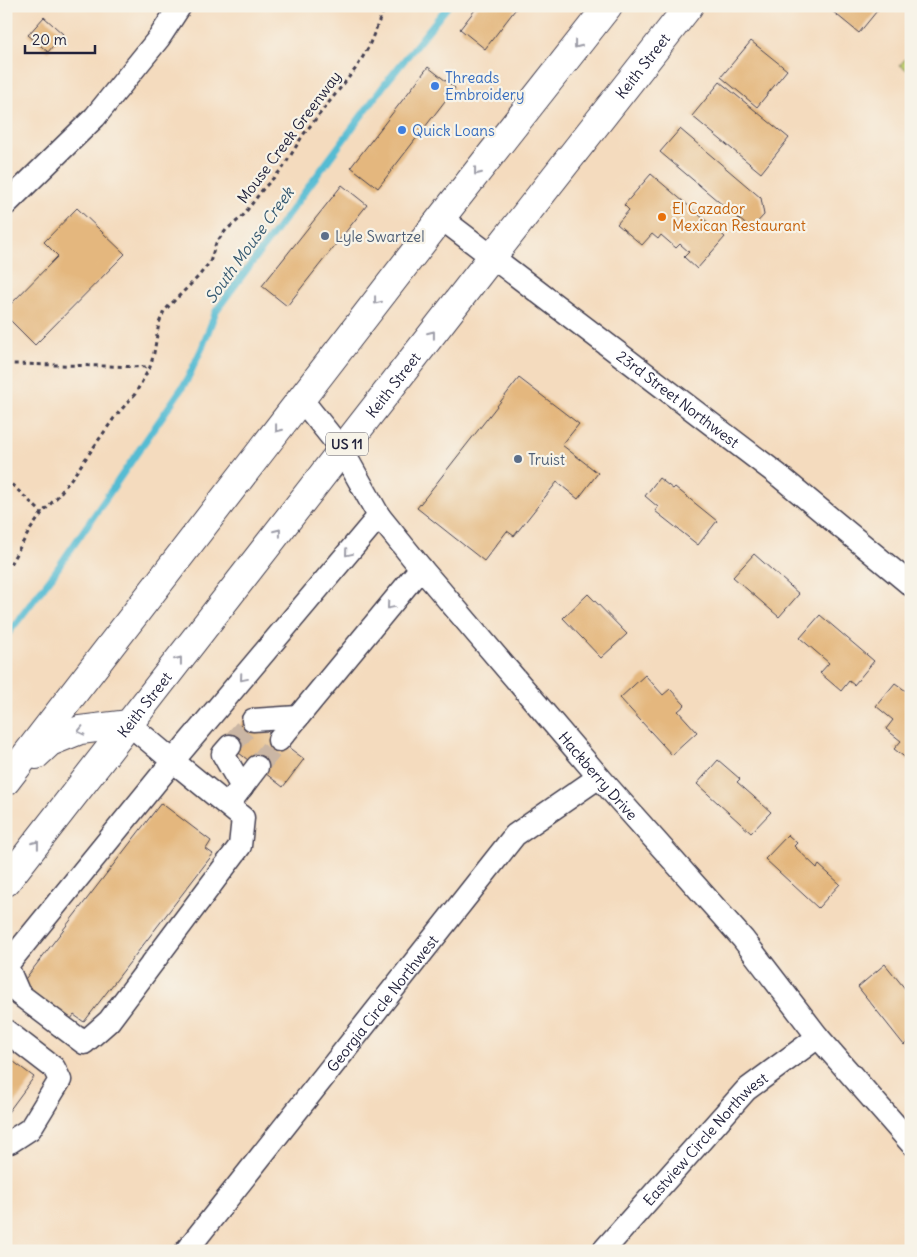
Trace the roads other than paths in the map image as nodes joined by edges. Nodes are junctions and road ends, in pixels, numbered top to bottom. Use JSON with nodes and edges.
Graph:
{"nodes":[{"id":1,"x":180,"y":6,"type":"edge"},
{"id":2,"x":608,"y":6,"type":"edge"},
{"id":3,"x":689,"y":6,"type":"edge"},
{"id":4,"x":6,"y":204,"type":"edge"},
{"id":5,"x":441,"y":218,"type":"junction"},
{"id":6,"x":492,"y":257,"type":"junction"},
{"id":7,"x":301,"y":399,"type":"junction"},
{"id":8,"x":342,"y":450,"type":"junction"},
{"id":9,"x":379,"y":516,"type":"junction"},
{"id":10,"x":421,"y":568,"type":"junction"},
{"id":11,"x":911,"y":585,"type":"edge"},
{"id":12,"x":298,"y":717,"type":"junction"},
{"id":13,"x":253,"y":720,"type":"tunnel mouth"},
{"id":14,"x":129,"y":724,"type":"junction"},
{"id":15,"x":279,"y":740,"type":"tunnel mouth"},
{"id":16,"x":230,"y":746,"type":"tunnel mouth"},
{"id":17,"x":173,"y":761,"type":"junction"},
{"id":18,"x":257,"y":767,"type":"tunnel mouth"},
{"id":19,"x":599,"y":778,"type":"junction"},
{"id":20,"x":6,"y":782,"type":"edge"},
{"id":21,"x":242,"y":787,"type":"junction"},
{"id":22,"x":228,"y":805,"type":"junction"},
{"id":23,"x":6,"y":882,"type":"edge"},
{"id":24,"x":6,"y":964,"type":"edge"},
{"id":25,"x":6,"y":1032,"type":"edge"},
{"id":26,"x":818,"y":1037,"type":"junction"},
{"id":27,"x":6,"y":1043,"type":"edge"},
{"id":28,"x":54,"y":1068,"type":"junction"},
{"id":29,"x":6,"y":1142,"type":"edge"},
{"id":30,"x":911,"y":1143,"type":"edge"},
{"id":31,"x":186,"y":1251,"type":"edge"},
{"id":32,"x":603,"y":1251,"type":"edge"}],
"edges":[{"from":1,"to":4,"type":"street"},
{"from":2,"to":5,"type":"main road","one_way":true},
{"from":3,"to":6,"type":"main road","name":"Keith Street","number":"US 11"},
{"from":5,"to":6,"type":"street","name":"23rd Street Northwest"},
{"from":5,"to":7,"type":"main road","one_way":true},
{"from":8,"to":6,"type":"main road","name":"Keith Street","number":"US 11","one_way":true},
{"from":6,"to":11,"type":"street","name":"23rd Street Northwest"},
{"from":7,"to":8,"type":"street","name":"Hackberry Drive"},
{"from":7,"to":20,"type":"main road","one_way":true},
{"from":8,"to":9,"type":"street","name":"Hackberry Drive"},
{"from":14,"to":8,"type":"main road","name":"Keith Street","number":"US 11","one_way":true},
{"from":9,"to":10,"type":"street","name":"Hackberry Drive"},
{"from":9,"to":17,"type":"street","one_way":true},
{"from":10,"to":12,"type":"street","one_way":true},
{"from":10,"to":19,"type":"street","name":"Hackberry Drive"},
{"from":12,"to":13,"type":"street"},
{"from":12,"to":15,"type":"street"},
{"from":14,"to":17,"type":"street"},
{"from":14,"to":20,"type":"main road","one_way":true},
{"from":23,"to":14,"type":"main road","name":"Keith Street","number":"US 11","one_way":true},
{"from":16,"to":21,"type":"street"},
{"from":17,"to":22,"type":"street"},
{"from":17,"to":24,"type":"street"},
{"from":18,"to":21,"type":"street"},
{"from":19,"to":26,"type":"street","name":"Hackberry Drive"},
{"from":19,"to":31,"type":"street","name":"Georgia Circle Northwest"},
{"from":21,"to":22,"type":"street"},
{"from":22,"to":24,"type":"street"},
{"from":25,"to":28,"type":"street"},
{"from":26,"to":30,"type":"street","name":"Hackberry Drive"},
{"from":26,"to":32,"type":"street","name":"Eastview Circle Northwest"},
{"from":27,"to":28,"type":"street"},
{"from":28,"to":29,"type":"street"}]}
